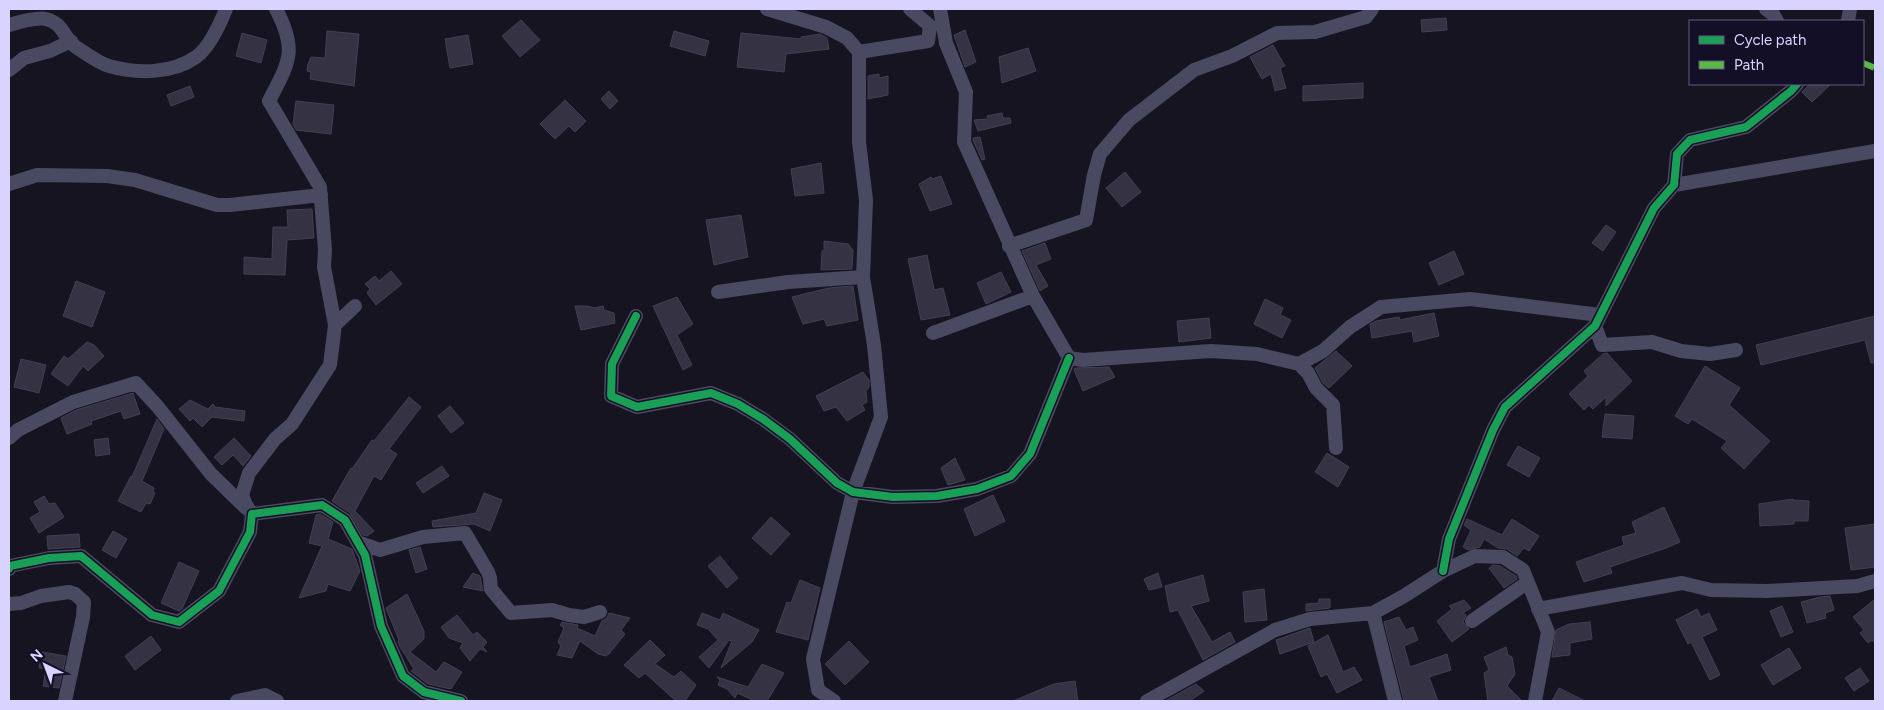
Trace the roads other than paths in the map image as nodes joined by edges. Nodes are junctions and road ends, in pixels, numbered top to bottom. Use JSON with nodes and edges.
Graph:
{"nodes":[{"id":1,"x":226,"y":9,"type":"edge"},
{"id":2,"x":276,"y":9,"type":"edge"},
{"id":3,"x":767,"y":9,"type":"edge"},
{"id":4,"x":910,"y":9,"type":"edge"},
{"id":5,"x":940,"y":9,"type":"edge"},
{"id":6,"x":1372,"y":9,"type":"edge"},
{"id":7,"x":1766,"y":9,"type":"edge"},
{"id":8,"x":1776,"y":20,"type":"edge"},
{"id":9,"x":9,"y":25,"type":"edge"},
{"id":10,"x":70,"y":42,"type":"junction"},
{"id":11,"x":859,"y":52,"type":"junction"},
{"id":12,"x":9,"y":70,"type":"edge"},
{"id":13,"x":1796,"y":85,"type":"edge"},
{"id":14,"x":1875,"y":151,"type":"edge"},
{"id":15,"x":9,"y":184,"type":"edge"},
{"id":16,"x":1674,"y":184,"type":"junction"},
{"id":17,"x":321,"y":194,"type":"junction"},
{"id":18,"x":1009,"y":246,"type":"junction"},
{"id":19,"x":864,"y":277,"type":"junction"},
{"id":20,"x":718,"y":292,"type":"dead end"},
{"id":21,"x":1033,"y":296,"type":"junction"},
{"id":22,"x":355,"y":306,"type":"dead end"},
{"id":23,"x":636,"y":316,"type":"dead end"},
{"id":24,"x":1598,"y":321,"type":"junction"},
{"id":25,"x":335,"y":325,"type":"junction"},
{"id":26,"x":934,"y":333,"type":"dead end"},
{"id":27,"x":1736,"y":350,"type":"dead end"},
{"id":28,"x":1069,"y":358,"type":"junction"},
{"id":29,"x":1299,"y":364,"type":"junction"},
{"id":30,"x":9,"y":438,"type":"edge"},
{"id":31,"x":1336,"y":448,"type":"dead end"},
{"id":32,"x":853,"y":492,"type":"junction"},
{"id":33,"x":252,"y":514,"type":"junction"},
{"id":34,"x":358,"y":542,"type":"junction"},
{"id":35,"x":9,"y":569,"type":"edge"},
{"id":36,"x":1443,"y":571,"type":"junction"},
{"id":37,"x":1528,"y":582,"type":"junction"},
{"id":38,"x":1875,"y":582,"type":"edge"},
{"id":39,"x":9,"y":604,"type":"edge"},
{"id":40,"x":1538,"y":609,"type":"junction"},
{"id":41,"x":600,"y":612,"type":"dead end"},
{"id":42,"x":1372,"y":613,"type":"junction"},
{"id":43,"x":1472,"y":620,"type":"dead end"},
{"id":44,"x":65,"y":701,"type":"edge"},
{"id":45,"x":236,"y":701,"type":"edge"},
{"id":46,"x":277,"y":701,"type":"edge"},
{"id":47,"x":461,"y":701,"type":"edge"},
{"id":48,"x":834,"y":701,"type":"edge"},
{"id":49,"x":1147,"y":701,"type":"edge"},
{"id":50,"x":1395,"y":701,"type":"edge"},
{"id":51,"x":1535,"y":701,"type":"edge"}],
"edges":[{"from":1,"to":10,"type":"street"},
{"from":2,"to":17,"type":"street"},
{"from":3,"to":11,"type":"street"},
{"from":4,"to":11,"type":"street"},
{"from":5,"to":18,"type":"street"},
{"from":6,"to":18,"type":"street"},
{"from":7,"to":8,"type":"street"},
{"from":9,"to":10,"type":"street"},
{"from":10,"to":12,"type":"street"},
{"from":11,"to":19,"type":"street"},
{"from":13,"to":16,"type":"street"},
{"from":14,"to":16,"type":"street"},
{"from":15,"to":17,"type":"street"},
{"from":16,"to":24,"type":"street"},
{"from":17,"to":25,"type":"street"},
{"from":18,"to":21,"type":"street"},
{"from":19,"to":20,"type":"street"},
{"from":19,"to":32,"type":"street"},
{"from":21,"to":26,"type":"street"},
{"from":21,"to":28,"type":"street"},
{"from":22,"to":25,"type":"street"},
{"from":23,"to":32,"type":"street"},
{"from":24,"to":27,"type":"street"},
{"from":24,"to":29,"type":"street"},
{"from":24,"to":36,"type":"street"},
{"from":25,"to":33,"type":"street"},
{"from":28,"to":29,"type":"street"},
{"from":28,"to":32,"type":"street"},
{"from":29,"to":31,"type":"street"},
{"from":30,"to":33,"type":"street"},
{"from":32,"to":48,"type":"street"},
{"from":33,"to":34,"type":"street"},
{"from":33,"to":35,"type":"street"},
{"from":34,"to":41,"type":"street"},
{"from":34,"to":47,"type":"street"},
{"from":36,"to":37,"type":"street"},
{"from":36,"to":42,"type":"street"},
{"from":37,"to":40,"type":"street"},
{"from":37,"to":43,"type":"street"},
{"from":38,"to":40,"type":"street"},
{"from":39,"to":44,"type":"street"},
{"from":40,"to":51,"type":"street"},
{"from":42,"to":49,"type":"street"},
{"from":42,"to":50,"type":"street"},
{"from":45,"to":46,"type":"street"}]}
